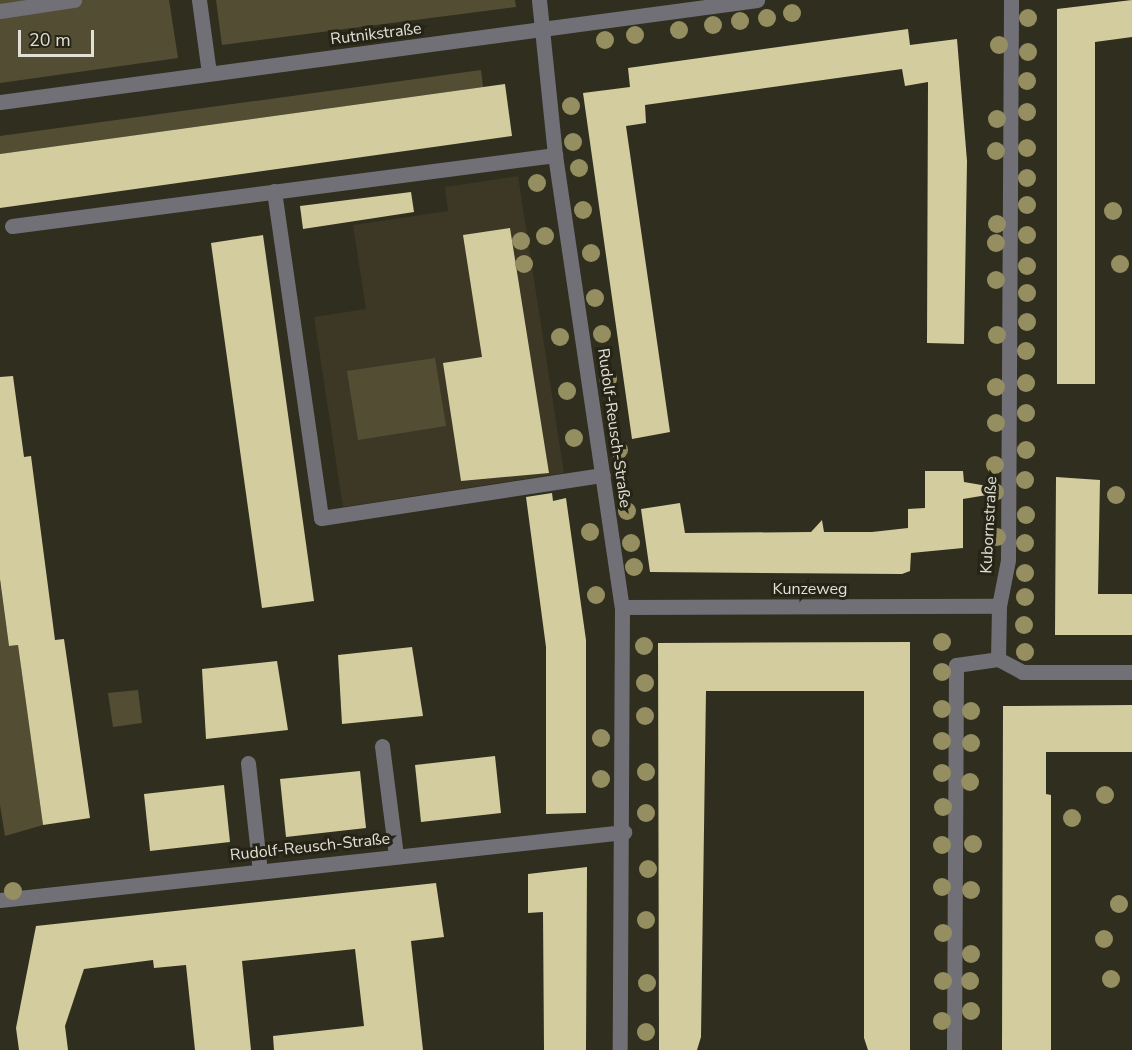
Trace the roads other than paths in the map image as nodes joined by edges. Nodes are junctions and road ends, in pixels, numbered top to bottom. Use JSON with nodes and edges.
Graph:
{"nodes":[{"id":1,"x":74,"y":0,"type":"edge"},
{"id":2,"x":198,"y":0,"type":"edge"},
{"id":3,"x":539,"y":0,"type":"edge"},
{"id":4,"x":757,"y":0,"type":"edge"},
{"id":5,"x":1011,"y":0,"type":"edge"},
{"id":6,"x":0,"y":11,"type":"edge"},
{"id":7,"x":543,"y":30,"type":"junction"},
{"id":8,"x":209,"y":73,"type":"junction"},
{"id":9,"x":0,"y":102,"type":"edge"},
{"id":10,"x":555,"y":155,"type":"junction"},
{"id":11,"x":274,"y":191,"type":"junction"},
{"id":12,"x":12,"y":226,"type":"dead end"},
{"id":13,"x":603,"y":475,"type":"junction"},
{"id":14,"x":999,"y":606,"type":"junction"},
{"id":15,"x":622,"y":607,"type":"junction"},
{"id":16,"x":998,"y":659,"type":"junction"},
{"id":17,"x":1132,"y":672,"type":"edge"},
{"id":18,"x":382,"y":746,"type":"dead end"},
{"id":19,"x":248,"y":763,"type":"dead end"},
{"id":20,"x":624,"y":832,"type":"junction"},
{"id":21,"x":396,"y":856,"type":"junction"},
{"id":22,"x":260,"y":871,"type":"junction"},
{"id":23,"x":0,"y":900,"type":"edge"},
{"id":24,"x":620,"y":1050,"type":"edge"},
{"id":25,"x":954,"y":1050,"type":"edge"}],
"edges":[{"from":1,"to":6,"type":"street"},
{"from":2,"to":8,"type":"street"},
{"from":3,"to":7,"type":"street","name":"Rudolf-Reusch-Straße"},
{"from":4,"to":7,"type":"street","name":"Rutnikstraße"},
{"from":5,"to":14,"type":"street","name":"Kubornstraße"},
{"from":7,"to":8,"type":"street","name":"Rutnikstraße"},
{"from":7,"to":10,"type":"street","name":"Rudolf-Reusch-Straße"},
{"from":8,"to":9,"type":"street","name":"Rutnikstraße"},
{"from":10,"to":11,"type":"street"},
{"from":10,"to":13,"type":"street","name":"Rudolf-Reusch-Straße"},
{"from":11,"to":12,"type":"street"},
{"from":11,"to":13,"type":"street"},
{"from":13,"to":15,"type":"street","name":"Rudolf-Reusch-Straße"},
{"from":14,"to":15,"type":"street","name":"Kunzeweg"},
{"from":14,"to":16,"type":"street","name":"Kubornstraße"},
{"from":15,"to":20,"type":"street","name":"Rudolf-Reusch-Straße"},
{"from":16,"to":17,"type":"street"},
{"from":16,"to":25,"type":"street"},
{"from":18,"to":21,"type":"street"},
{"from":19,"to":22,"type":"street"},
{"from":20,"to":21,"type":"street","name":"Rudolf-Reusch-Straße"},
{"from":20,"to":24,"type":"street","name":"Rudolf-Reusch-Straße"},
{"from":21,"to":22,"type":"street","name":"Rudolf-Reusch-Straße"},
{"from":22,"to":23,"type":"street","name":"Rudolf-Reusch-Straße"}]}
